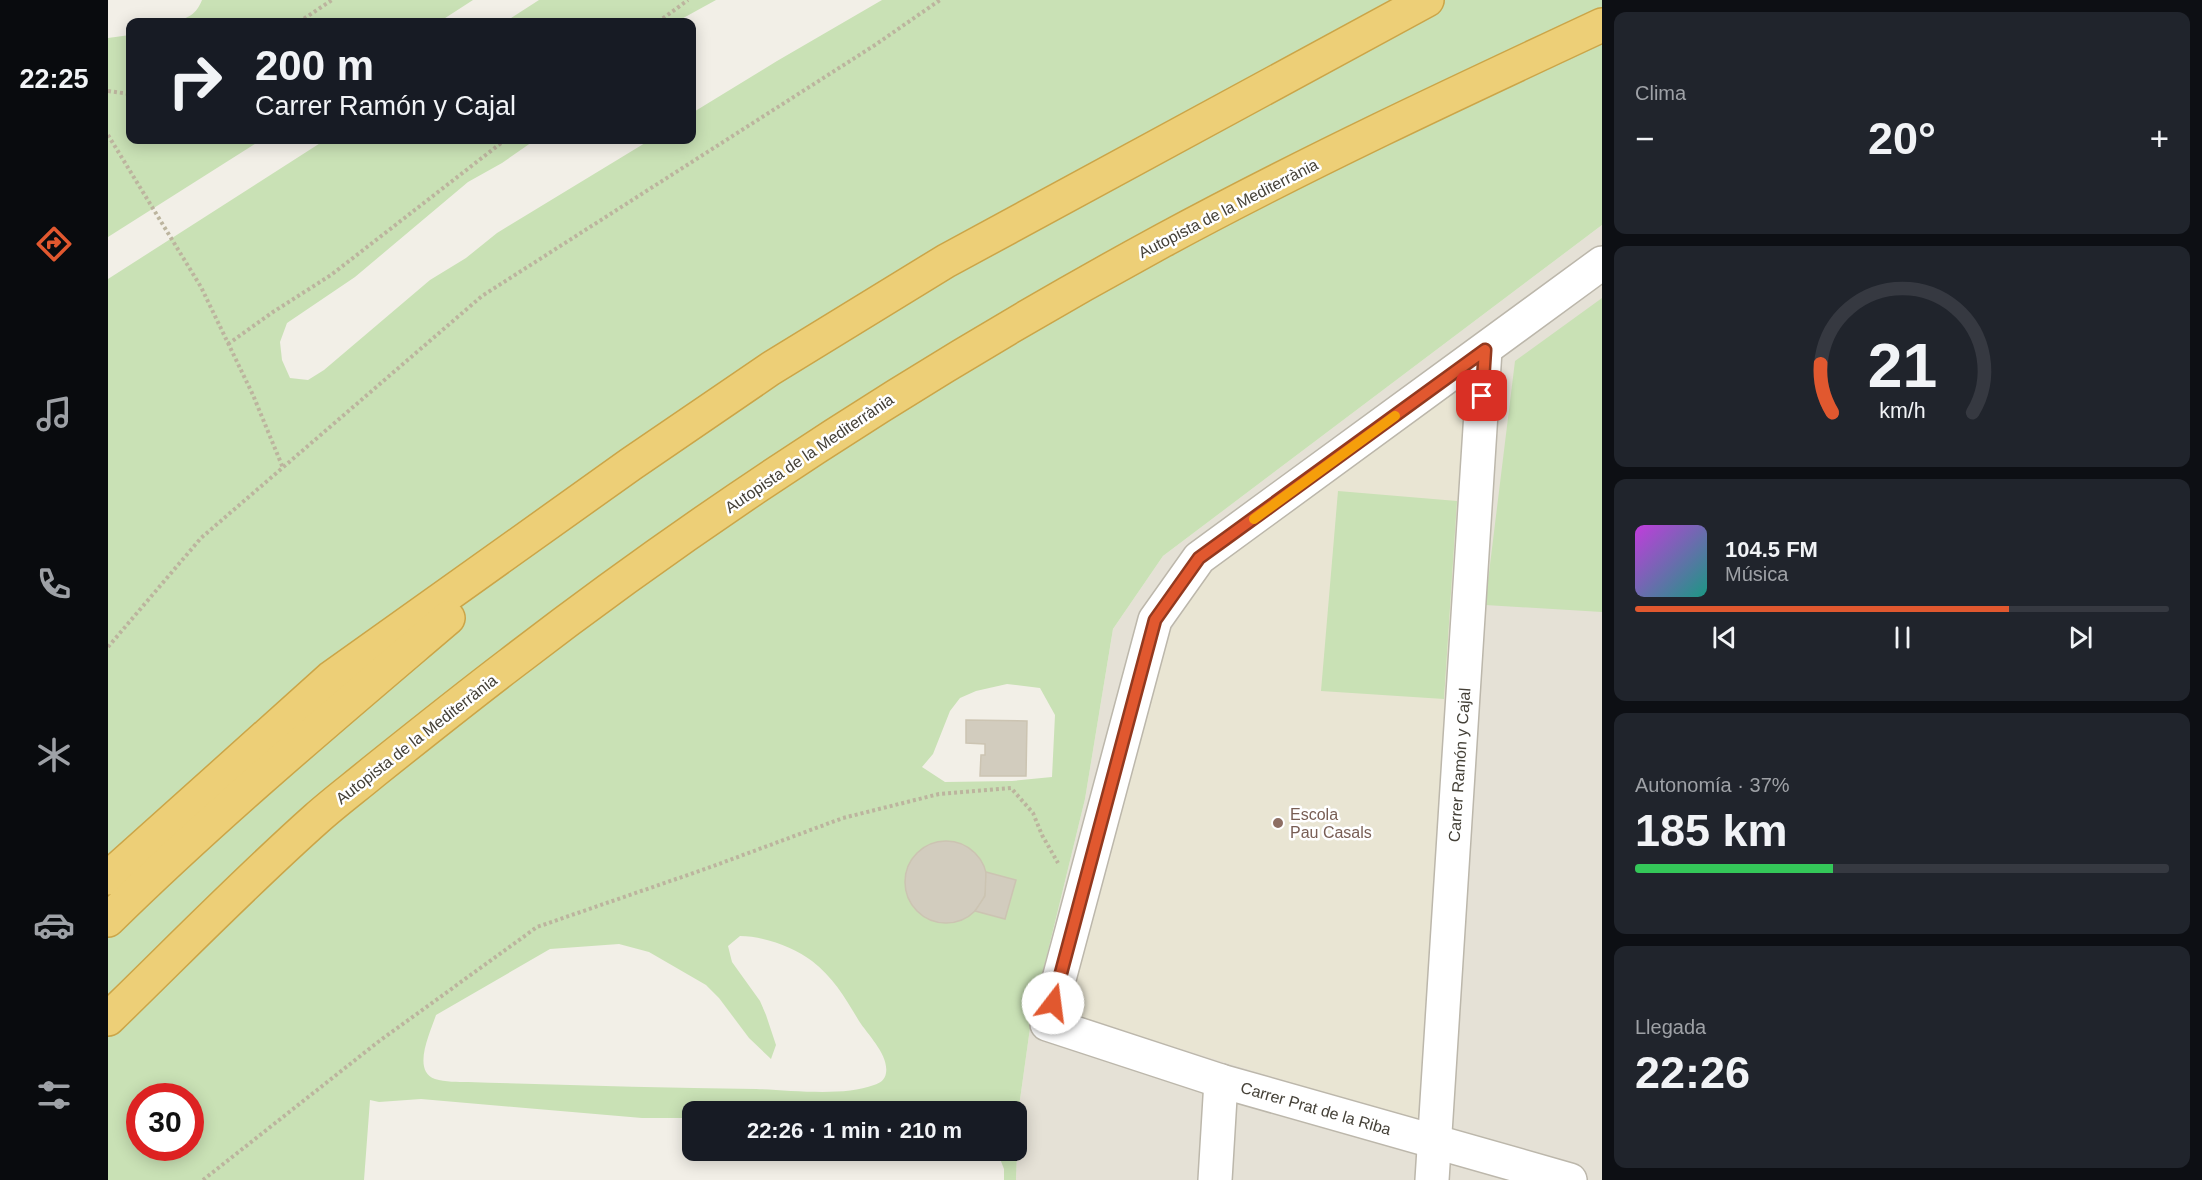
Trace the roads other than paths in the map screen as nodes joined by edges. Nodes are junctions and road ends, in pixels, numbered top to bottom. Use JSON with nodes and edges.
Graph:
{"nodes":[{"id":1,"x":1426,"y":0,"type":"edge"},
{"id":2,"x":1602,"y":25,"type":"edge"},
{"id":3,"x":1602,"y":263,"type":"edge"},
{"id":4,"x":1485,"y":350,"type":"junction"},
{"id":5,"x":631,"y":464,"type":"junction"},
{"id":6,"x":108,"y":878,"type":"edge"},
{"id":7,"x":108,"y":920,"type":"edge"},
{"id":8,"x":108,"y":1019,"type":"edge"},
{"id":9,"x":1221,"y":1081,"type":"junction"},
{"id":10,"x":1435,"y":1142,"type":"junction"},
{"id":11,"x":1215,"y":1180,"type":"edge"},
{"id":12,"x":1432,"y":1180,"type":"edge"},
{"id":13,"x":1570,"y":1180,"type":"edge"}],
"edges":[{"from":1,"to":5,"type":"highway"},
{"from":2,"to":8,"type":"highway","name":"Autopista de la Mediterrània"},
{"from":3,"to":4,"type":"street"},
{"from":4,"to":9,"type":"street","name":"Carrer Prat de la Riba"},
{"from":4,"to":10,"type":"street","name":"Carrer Ramón y Cajal"},
{"from":5,"to":6,"type":"highway"},
{"from":5,"to":7,"type":"highway"},
{"from":9,"to":10,"type":"street","name":"Carrer Prat de la Riba"},
{"from":9,"to":11,"type":"street"},
{"from":10,"to":12,"type":"street","name":"Carrer Ramón y Cajal"},
{"from":10,"to":13,"type":"street","name":"Carrer Prat de la Riba"}]}
